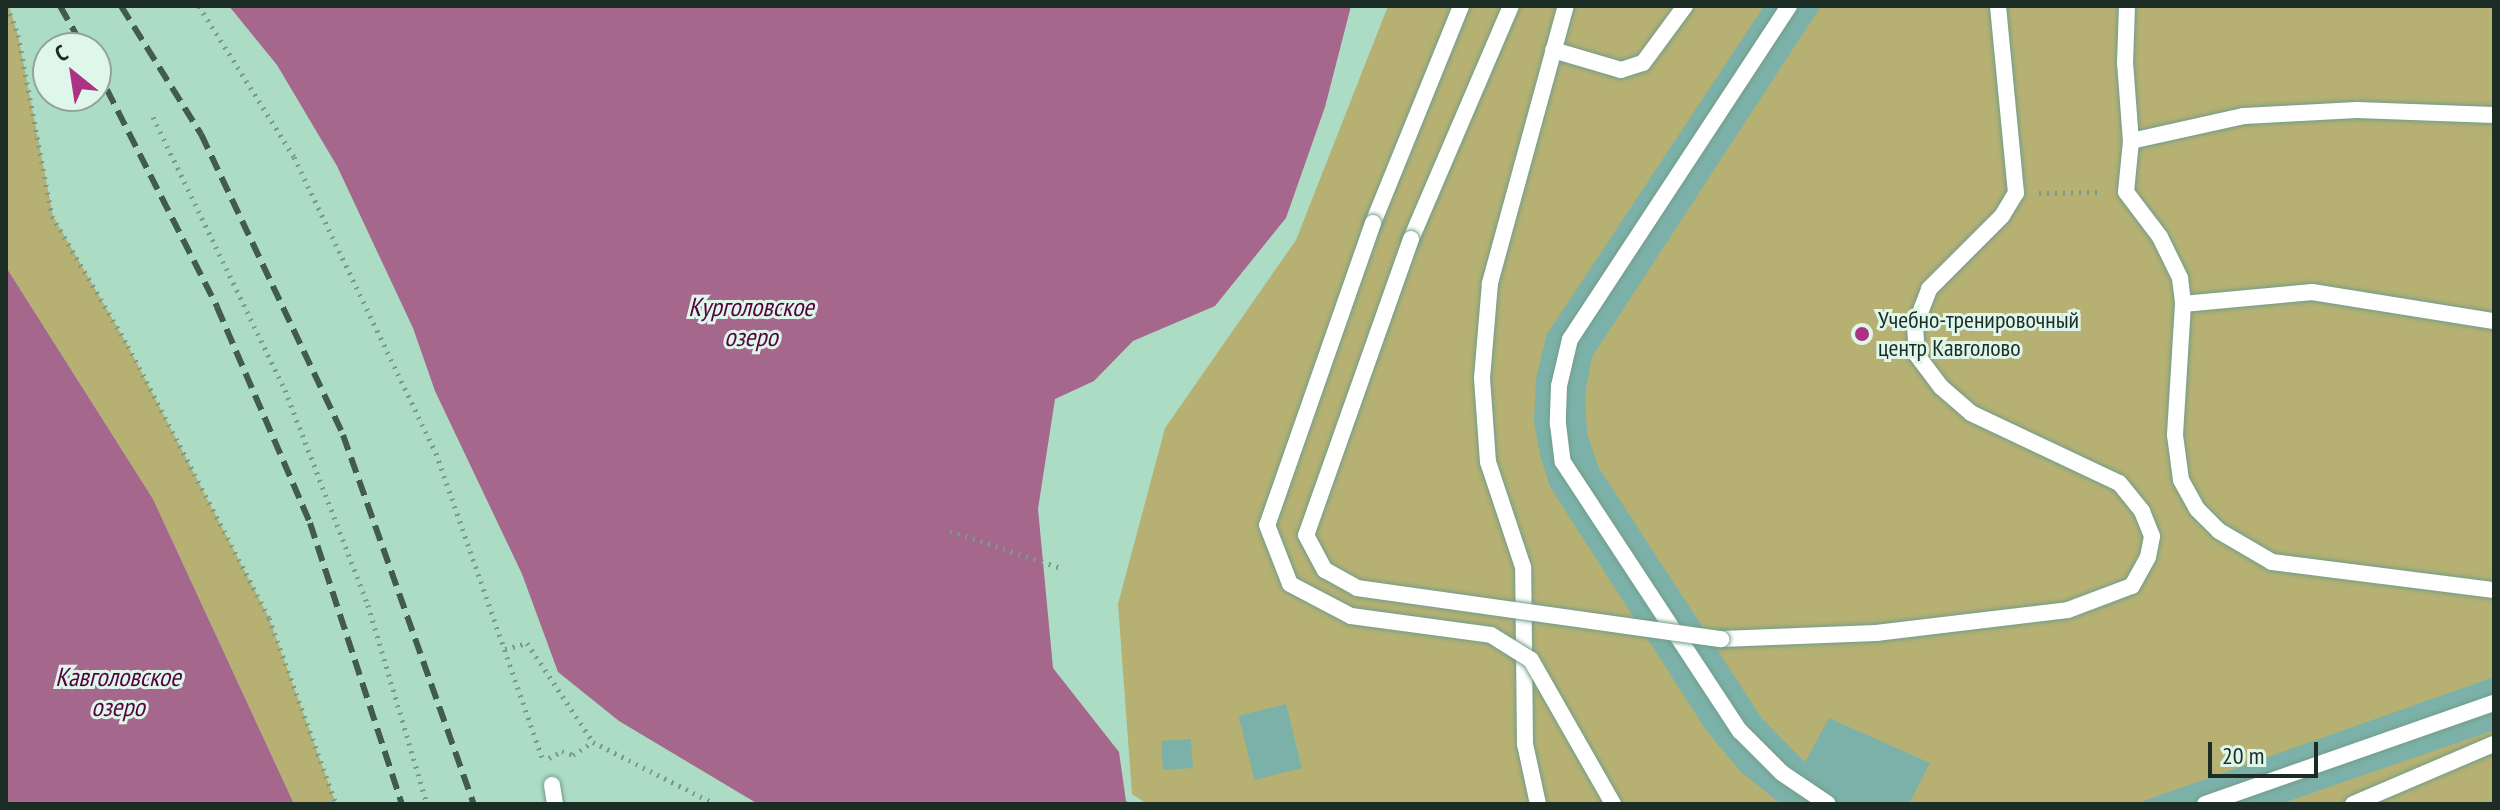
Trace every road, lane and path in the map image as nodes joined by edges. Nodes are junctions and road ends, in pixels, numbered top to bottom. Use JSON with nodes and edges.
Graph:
{"nodes":[{"id":1,"x":7,"y":6,"type":"edge"},
{"id":2,"x":199,"y":6,"type":"edge"},
{"id":3,"x":1461,"y":6,"type":"edge"},
{"id":4,"x":1511,"y":6,"type":"edge"},
{"id":5,"x":1566,"y":6,"type":"edge"},
{"id":6,"x":1685,"y":6,"type":"edge"},
{"id":7,"x":1789,"y":6,"type":"edge"},
{"id":8,"x":1998,"y":6,"type":"edge"},
{"id":9,"x":2127,"y":6,"type":"edge"},
{"id":10,"x":1553,"y":50,"type":"junction"},
{"id":11,"x":2494,"y":115,"type":"edge"},
{"id":12,"x":153,"y":117,"type":"dead end"},
{"id":13,"x":2131,"y":141,"type":"junction"},
{"id":14,"x":2126,"y":192,"type":"junction"},
{"id":15,"x":2016,"y":193,"type":"junction"},
{"id":16,"x":2183,"y":304,"type":"junction"},
{"id":17,"x":2494,"y":321,"type":"edge"},
{"id":18,"x":950,"y":531,"type":"dead end"},
{"id":19,"x":1061,"y":568,"type":"dead end"},
{"id":20,"x":2494,"y":590,"type":"edge"},
{"id":21,"x":504,"y":649,"type":"junction"},
{"id":22,"x":2494,"y":703,"type":"edge"},
{"id":23,"x":593,"y":742,"type":"junction"},
{"id":24,"x":2494,"y":744,"type":"edge"},
{"id":25,"x":543,"y":761,"type":"junction"},
{"id":26,"x":552,"y":785,"type":"joint"},
{"id":27,"x":336,"y":804,"type":"edge"},
{"id":28,"x":427,"y":804,"type":"edge"},
{"id":29,"x":555,"y":804,"type":"edge"},
{"id":30,"x":715,"y":804,"type":"edge"},
{"id":31,"x":1538,"y":804,"type":"edge"},
{"id":32,"x":1613,"y":804,"type":"edge"},
{"id":33,"x":1828,"y":804,"type":"edge"},
{"id":34,"x":2205,"y":804,"type":"edge"},
{"id":35,"x":2353,"y":804,"type":"edge"}],
"edges":[{"from":1,"to":27,"type":"path"},
{"from":2,"to":21,"type":"path"},
{"from":3,"to":32,"type":"lane","bridge":true},
{"from":4,"to":15,"type":"lane","bridge":true},
{"from":5,"to":10,"type":"lane"},
{"from":6,"to":10,"type":"lane"},
{"from":7,"to":33,"type":"lane"},
{"from":8,"to":15,"type":"lane"},
{"from":9,"to":13,"type":"lane"},
{"from":10,"to":31,"type":"lane"},
{"from":11,"to":13,"type":"lane"},
{"from":12,"to":28,"type":"path"},
{"from":13,"to":14,"type":"lane"},
{"from":14,"to":15,"type":"path"},
{"from":14,"to":16,"type":"lane"},
{"from":16,"to":17,"type":"lane"},
{"from":16,"to":20,"type":"lane"},
{"from":18,"to":19,"type":"path"},
{"from":21,"to":23,"type":"path"},
{"from":21,"to":25,"type":"path"},
{"from":22,"to":34,"type":"lane"},
{"from":23,"to":25,"type":"path"},
{"from":23,"to":30,"type":"path"},
{"from":24,"to":35,"type":"lane"},
{"from":25,"to":26,"type":"path"},
{"from":26,"to":29,"type":"lane"}]}
